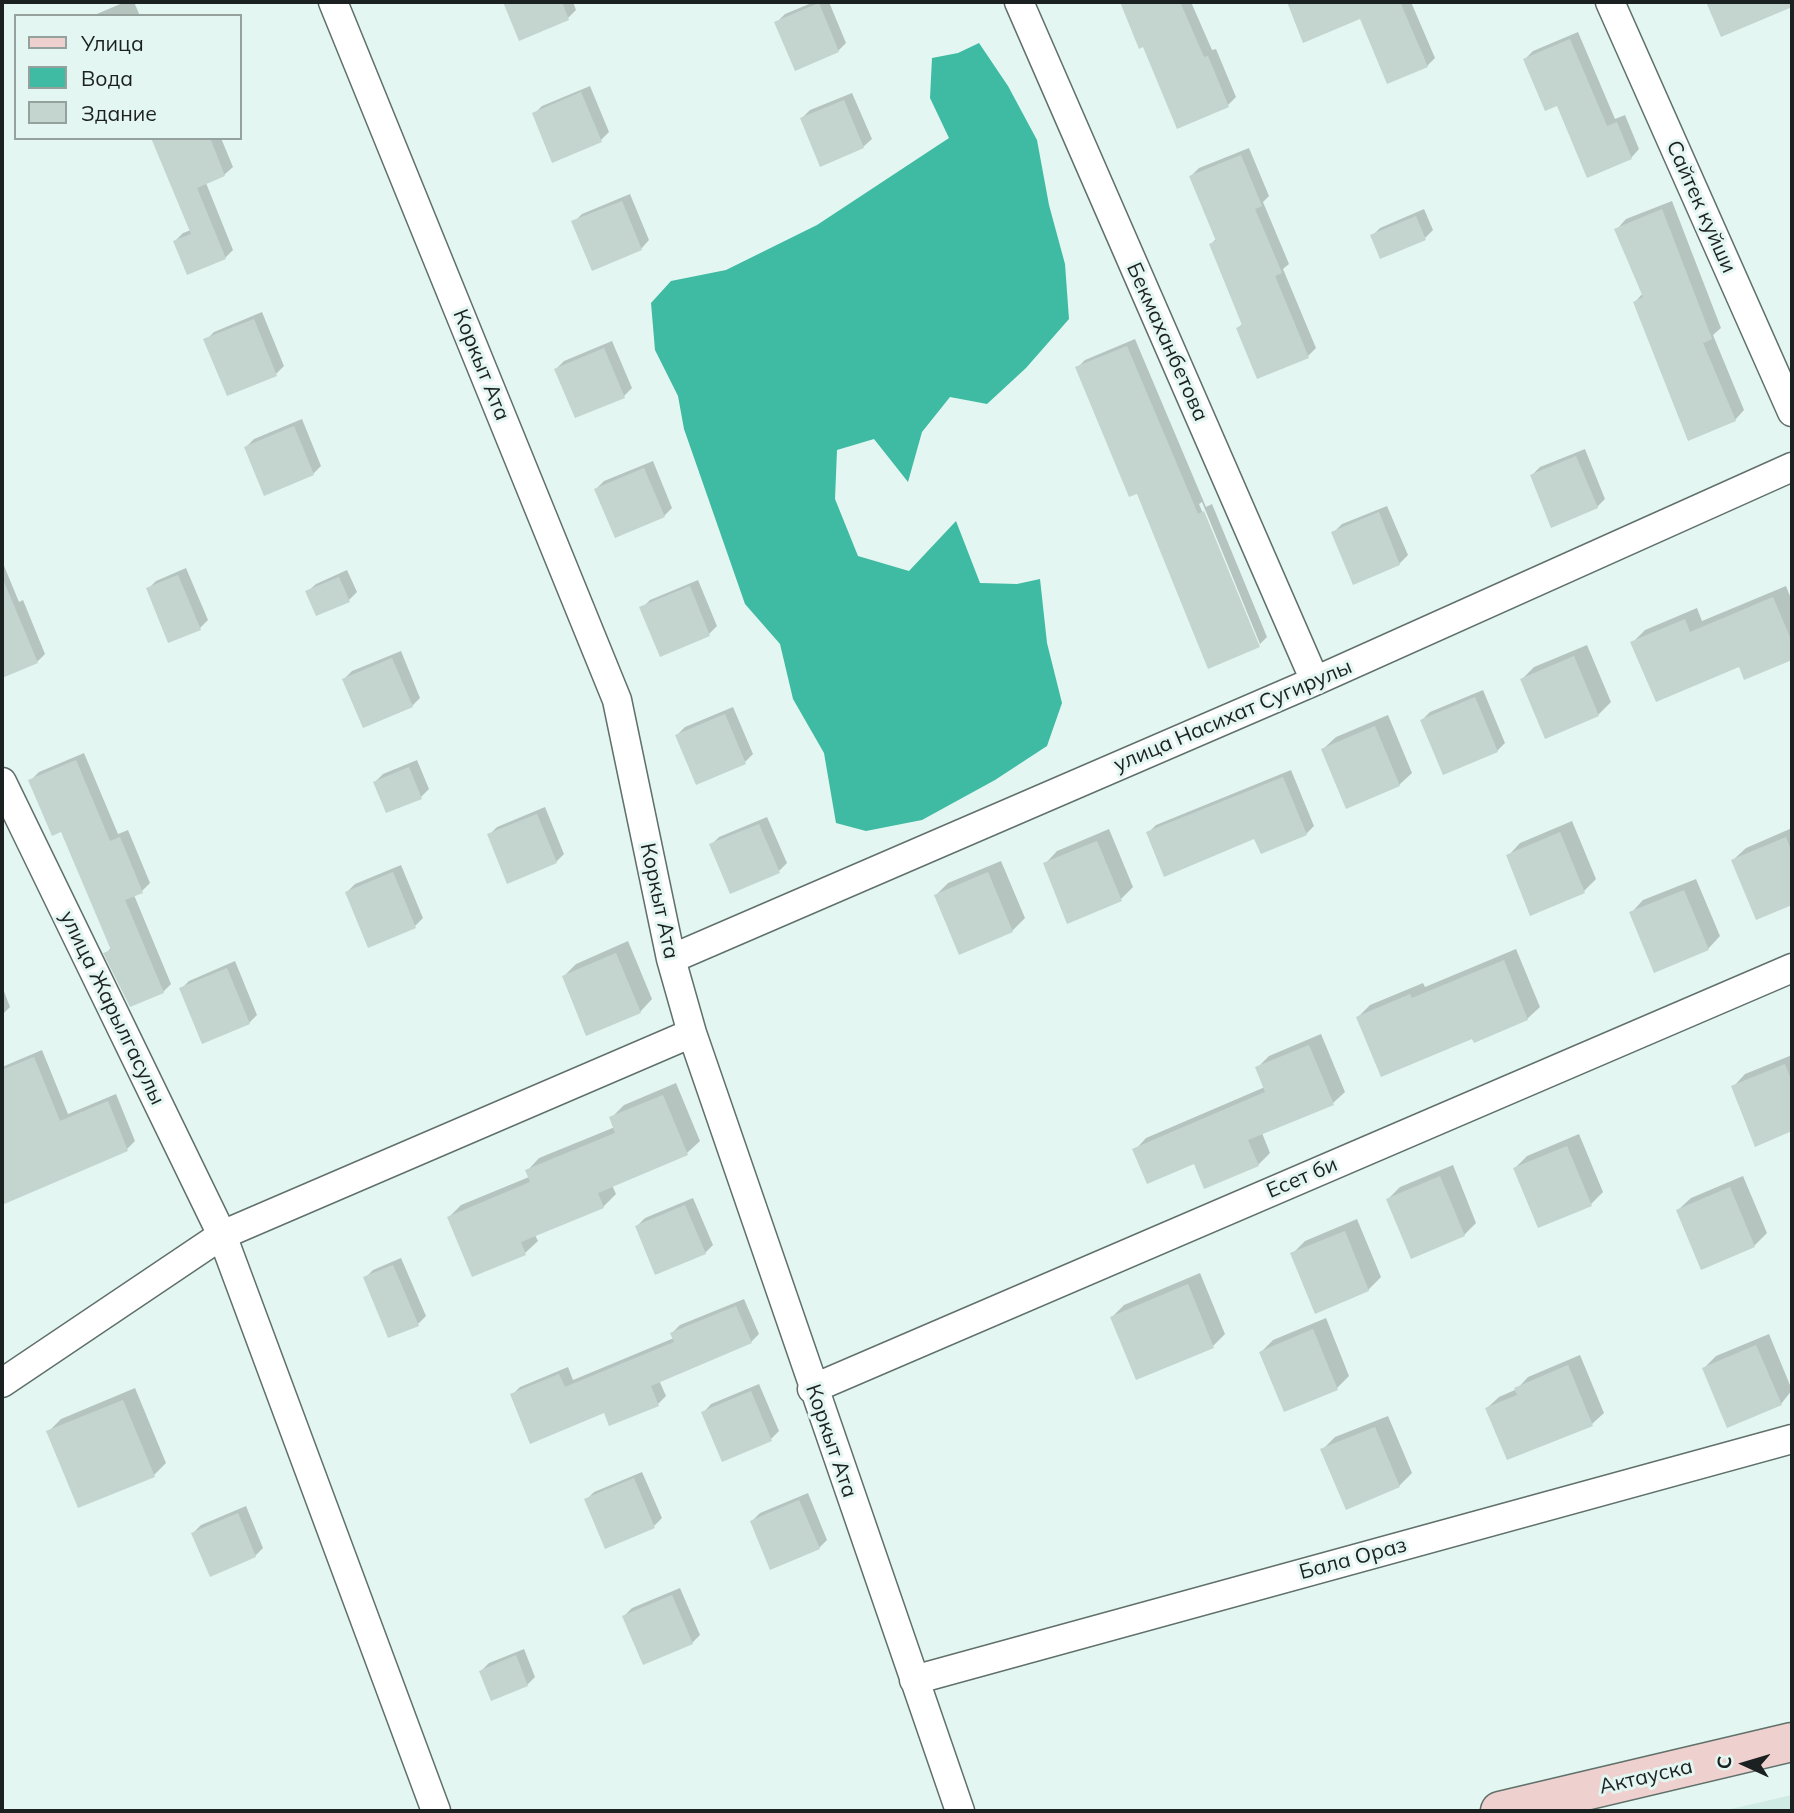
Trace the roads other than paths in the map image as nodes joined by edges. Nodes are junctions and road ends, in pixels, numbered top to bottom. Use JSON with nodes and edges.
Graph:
{"nodes":[{"id":1,"x":333,"y":2,"type":"edge"},
{"id":2,"x":1018,"y":2,"type":"edge"},
{"id":3,"x":1610,"y":2,"type":"edge"},
{"id":4,"x":1792,"y":412,"type":"edge"},
{"id":5,"x":1792,"y":467,"type":"edge"},
{"id":6,"x":1315,"y":681,"type":"junction"},
{"id":7,"x":2,"y":782,"type":"edge"},
{"id":8,"x":671,"y":959,"type":"junction"},
{"id":9,"x":1792,"y":968,"type":"edge"},
{"id":10,"x":692,"y":1033,"type":"junction"},
{"id":11,"x":222,"y":1235,"type":"junction"},
{"id":12,"x":2,"y":1383,"type":"edge"},
{"id":13,"x":813,"y":1389,"type":"junction"},
{"id":14,"x":1792,"y":1439,"type":"edge"},
{"id":15,"x":914,"y":1680,"type":"junction"},
{"id":16,"x":1792,"y":1742,"type":"edge"},
{"id":17,"x":436,"y":1811,"type":"edge"},
{"id":18,"x":960,"y":1811,"type":"edge"},
{"id":19,"x":1500,"y":1811,"type":"edge"}],
"edges":[{"from":1,"to":8,"type":"street","name":"Коркыт Ата"},
{"from":2,"to":6,"type":"street","name":"Бекмаханбетова"},
{"from":3,"to":4,"type":"street","name":"Сайтек куйши"},
{"from":5,"to":6,"type":"street","name":"улица Насихат Сугирулы"},
{"from":6,"to":8,"type":"street","name":"улица Насихат Сугирулы"},
{"from":7,"to":11,"type":"street","name":"улица Жарылгасулы"},
{"from":8,"to":10,"type":"street","name":"Коркыт Ата"},
{"from":9,"to":13,"type":"street","name":"Есет би"},
{"from":10,"to":11,"type":"street"},
{"from":10,"to":13,"type":"street","name":"Коркыт Ата"},
{"from":11,"to":12,"type":"street"},
{"from":11,"to":17,"type":"street","name":"улица Жарылгасулы"},
{"from":13,"to":15,"type":"street","name":"Коркыт Ата"},
{"from":14,"to":15,"type":"street","name":"Бала Ораз"},
{"from":15,"to":18,"type":"street","name":"Коркыт Ата"},
{"from":16,"to":19,"type":"main road","name":"Актауска"}]}
